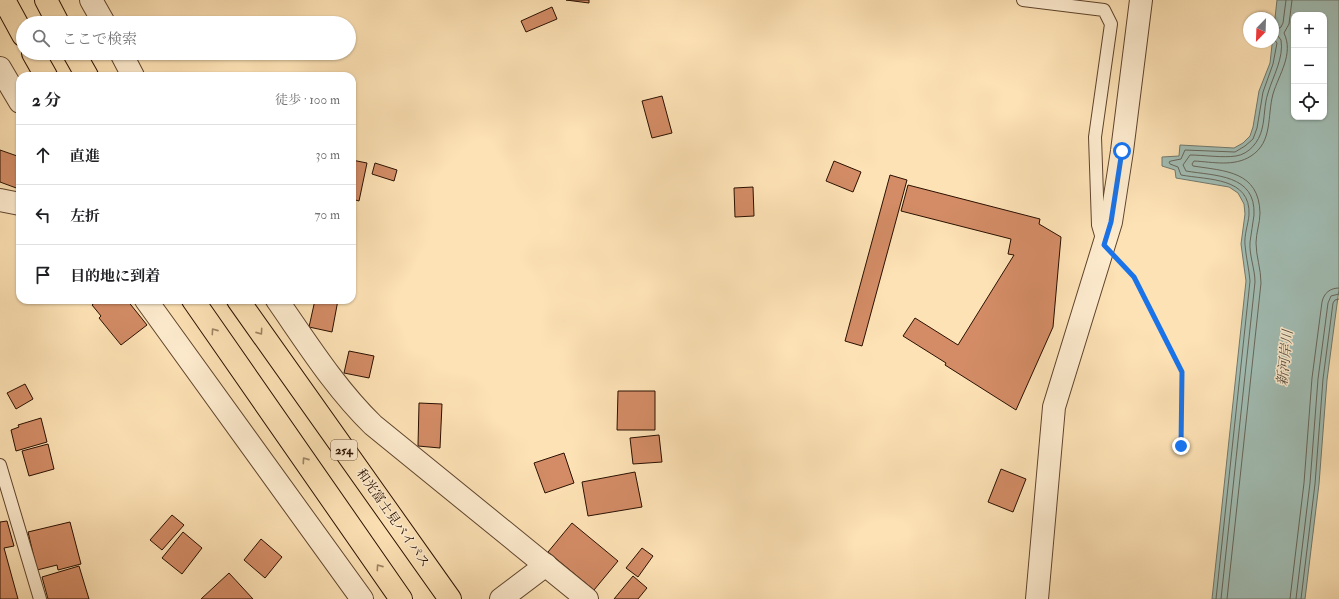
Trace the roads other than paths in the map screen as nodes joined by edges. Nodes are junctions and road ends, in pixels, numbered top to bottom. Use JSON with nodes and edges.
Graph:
{"nodes":[{"id":1,"x":4,"y":0,"type":"edge"},
{"id":2,"x":46,"y":0,"type":"edge"},
{"id":3,"x":91,"y":0,"type":"edge"},
{"id":4,"x":1022,"y":0,"type":"edge"},
{"id":5,"x":1141,"y":0,"type":"edge"},
{"id":6,"x":54,"y":16,"type":"edge"},
{"id":7,"x":100,"y":16,"type":"edge"},
{"id":8,"x":16,"y":22,"type":"edge"},
{"id":9,"x":37,"y":60,"type":"edge"},
{"id":10,"x":78,"y":60,"type":"edge"},
{"id":11,"x":125,"y":60,"type":"edge"},
{"id":12,"x":0,"y":68,"type":"edge"},
{"id":13,"x":44,"y":72,"type":"edge"},
{"id":14,"x":85,"y":72,"type":"edge"},
{"id":15,"x":131,"y":72,"type":"edge"},
{"id":16,"x":16,"y":95,"type":"edge"},
{"id":17,"x":0,"y":200,"type":"edge"},
{"id":18,"x":16,"y":203,"type":"edge"},
{"id":19,"x":1104,"y":245,"type":"junction"},
{"id":20,"x":149,"y":304,"type":"edge"},
{"id":21,"x":196,"y":304,"type":"edge"},
{"id":22,"x":241,"y":304,"type":"edge"},
{"id":23,"x":280,"y":304,"type":"edge"},
{"id":24,"x":0,"y":465,"type":"edge"},
{"id":25,"x":546,"y":565,"type":"junction"},
{"id":26,"x":40,"y":599,"type":"edge"},
{"id":27,"x":362,"y":599,"type":"edge"},
{"id":28,"x":401,"y":599,"type":"edge"},
{"id":29,"x":450,"y":599,"type":"edge"},
{"id":30,"x":501,"y":599,"type":"edge"},
{"id":31,"x":587,"y":599,"type":"edge"},
{"id":32,"x":1038,"y":599,"type":"edge"}],
"edges":[{"from":1,"to":8,"type":"highway"},
{"from":2,"to":6,"type":"highway"},
{"from":3,"to":7,"type":"street"},
{"from":4,"to":19,"type":"lane"},
{"from":5,"to":19,"type":"street"},
{"from":9,"to":13,"type":"highway"},
{"from":10,"to":14,"type":"highway"},
{"from":11,"to":15,"type":"street"},
{"from":12,"to":16,"type":"street"},
{"from":17,"to":18,"type":"street"},
{"from":19,"to":32,"type":"street"},
{"from":20,"to":27,"type":"street"},
{"from":28,"to":21,"type":"highway","one_way":true},
{"from":22,"to":29,"type":"highway","name":"和光富士見バイパス","number":"254","one_way":true},
{"from":23,"to":25,"type":"street"},
{"from":24,"to":26,"type":"lane"},
{"from":25,"to":30,"type":"street"},
{"from":25,"to":31,"type":"street"}]}
